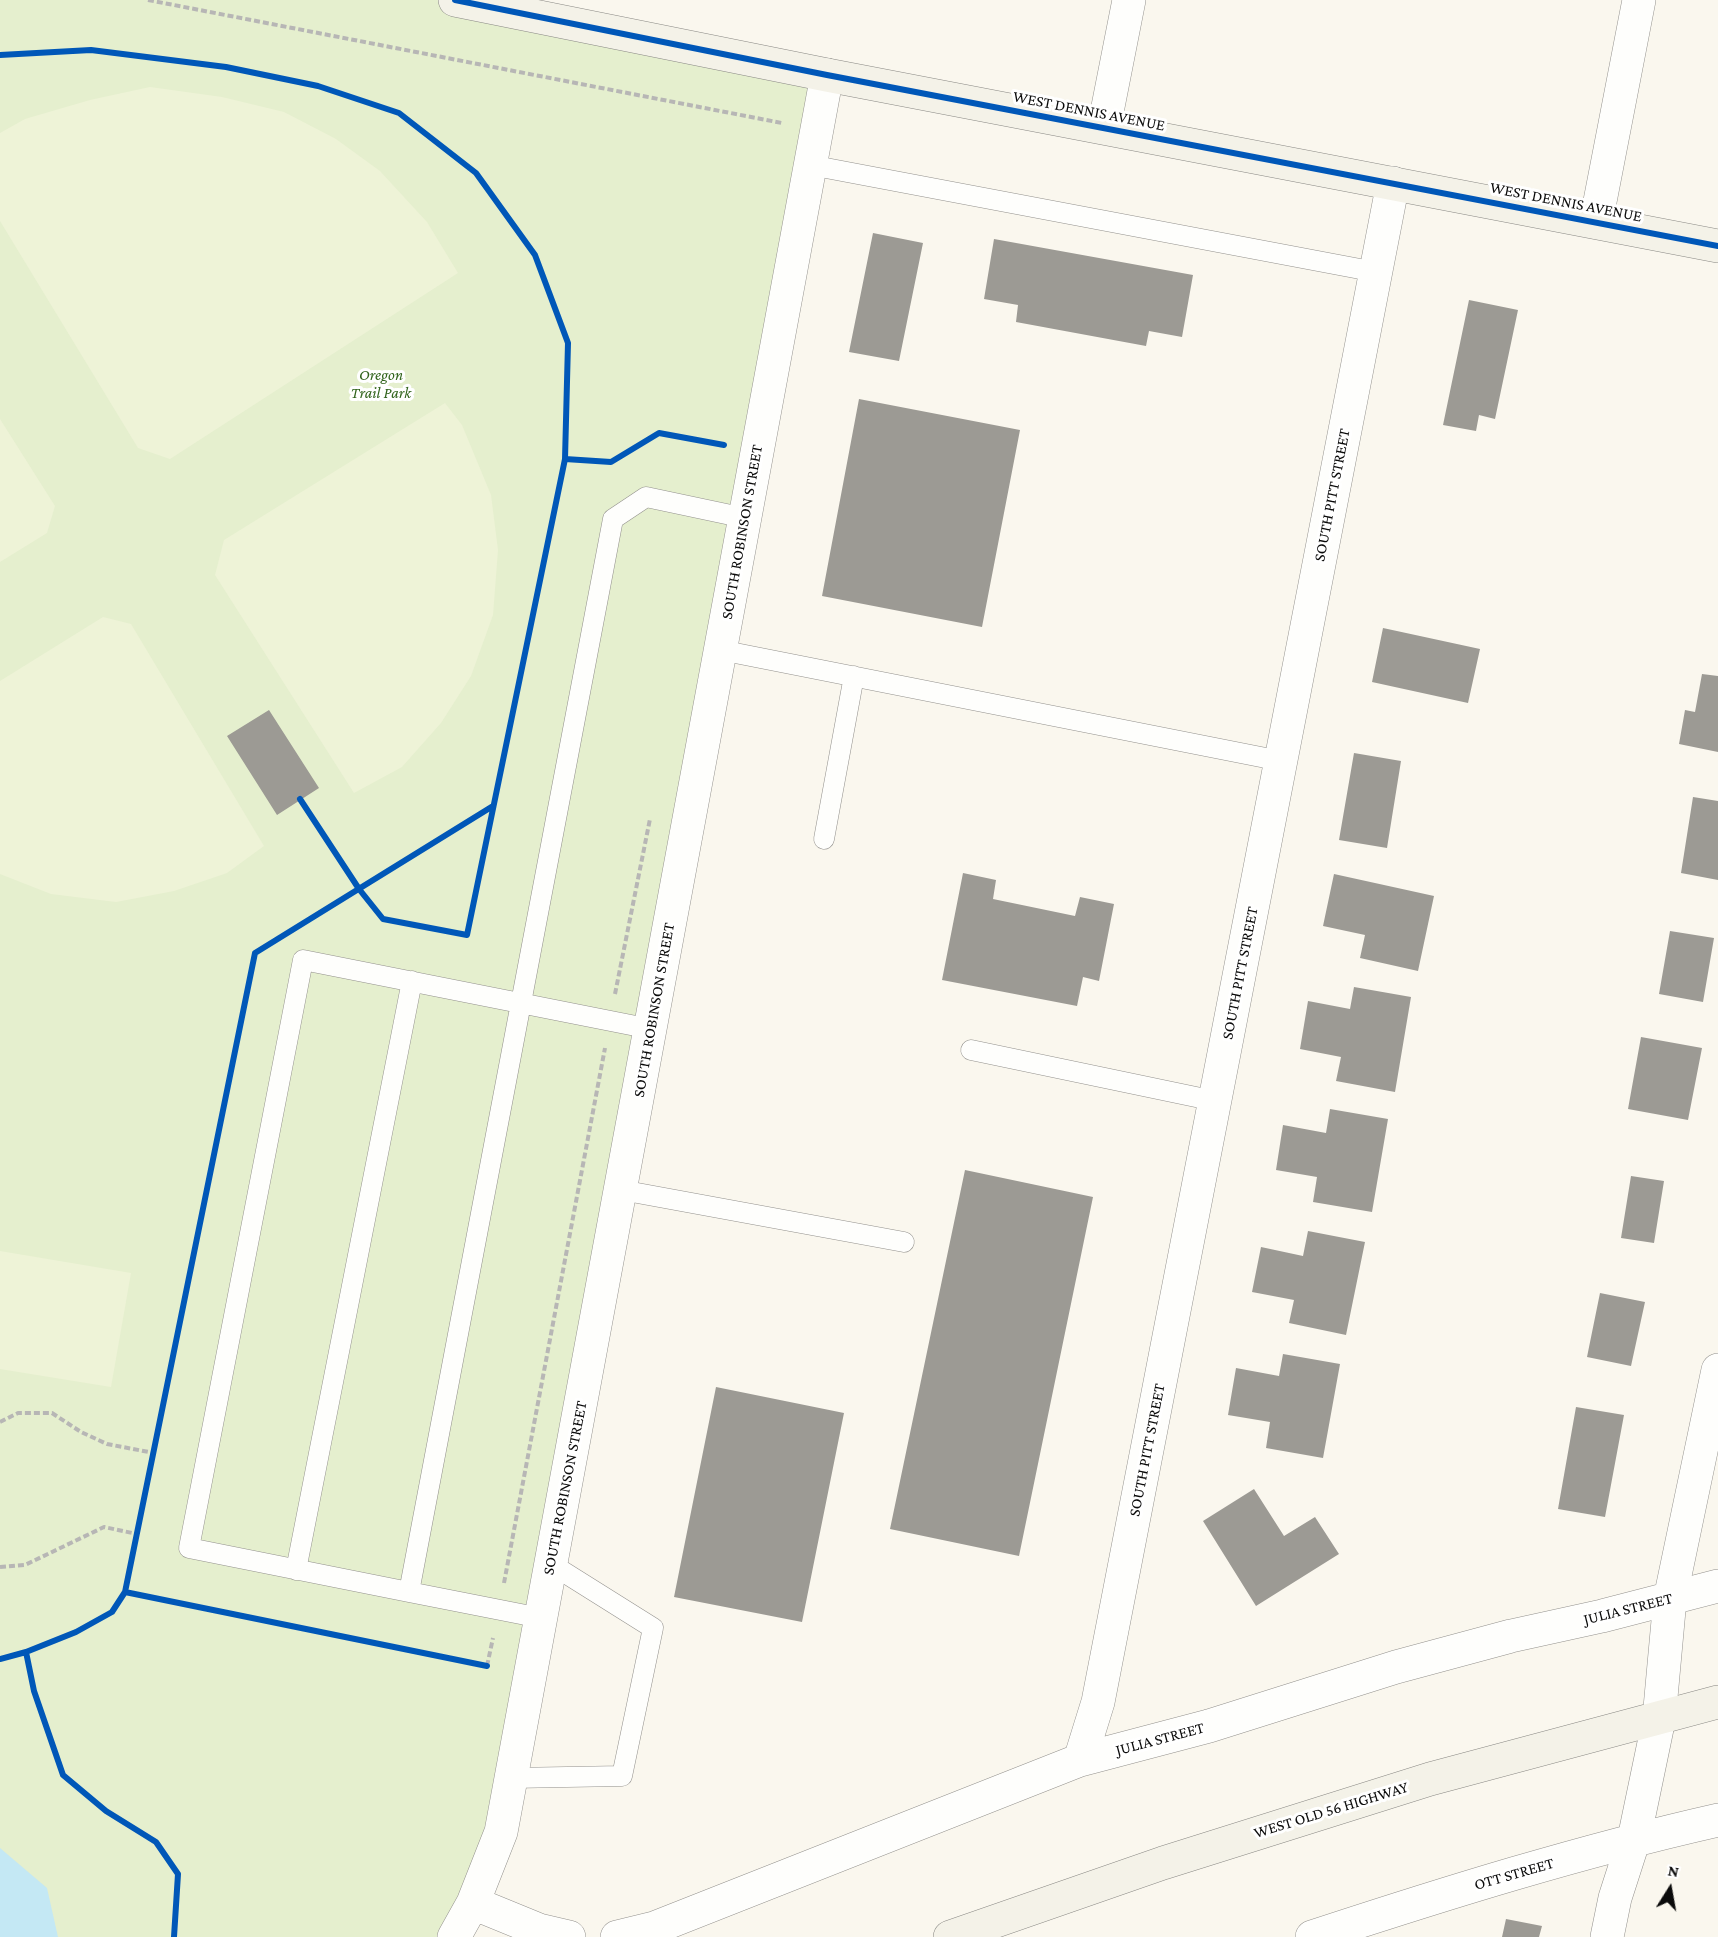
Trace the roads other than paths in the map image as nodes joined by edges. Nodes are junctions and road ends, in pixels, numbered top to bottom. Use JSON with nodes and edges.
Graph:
{"nodes":[{"id":1,"x":1129,"y":0,"type":"edge"},
{"id":2,"x":1639,"y":0,"type":"edge"},
{"id":3,"x":474,"y":2,"type":"edge"},
{"id":4,"x":827,"y":75,"type":"junction"},
{"id":5,"x":1104,"y":128,"type":"junction"},
{"id":6,"x":810,"y":165,"type":"junction"},
{"id":7,"x":1393,"y":183,"type":"junction"},
{"id":8,"x":1596,"y":222,"type":"junction"},
{"id":9,"x":1718,"y":246,"type":"edge"},
{"id":10,"x":1376,"y":272,"type":"junction"},
{"id":11,"x":745,"y":518,"type":"junction"},
{"id":12,"x":720,"y":650,"type":"junction"},
{"id":13,"x":854,"y":676,"type":"junction"},
{"id":14,"x":1281,"y":760,"type":"junction"},
{"id":15,"x":824,"y":839,"type":"dead end"},
{"id":16,"x":412,"y":981,"type":"junction"},
{"id":17,"x":521,"y":1002,"type":"junction"},
{"id":18,"x":651,"y":1029,"type":"junction"},
{"id":19,"x":970,"y":1050,"type":"dead end"},
{"id":20,"x":1215,"y":1101,"type":"junction"},
{"id":21,"x":621,"y":1190,"type":"junction"},
{"id":22,"x":904,"y":1242,"type":"dead end"},
{"id":23,"x":1718,"y":1370,"type":"edge"},
{"id":24,"x":551,"y":1564,"type":"junction"},
{"id":25,"x":296,"y":1570,"type":"junction"},
{"id":26,"x":1718,"y":1586,"type":"edge"},
{"id":27,"x":409,"y":1592,"type":"junction"},
{"id":28,"x":1670,"y":1599,"type":"junction"},
{"id":29,"x":541,"y":1618,"type":"junction"},
{"id":30,"x":1718,"y":1702,"type":"edge"},
{"id":31,"x":1659,"y":1719,"type":"junction"},
{"id":32,"x":1080,"y":1761,"type":"junction"},
{"id":33,"x":511,"y":1778,"type":"junction"},
{"id":34,"x":1718,"y":1820,"type":"edge"},
{"id":35,"x":1634,"y":1839,"type":"junction"},
{"id":36,"x":473,"y":1903,"type":"junction"},
{"id":37,"x":454,"y":1937,"type":"edge"},
{"id":38,"x":568,"y":1937,"type":"edge"},
{"id":39,"x":617,"y":1937,"type":"edge"},
{"id":40,"x":950,"y":1937,"type":"edge"},
{"id":41,"x":1312,"y":1937,"type":"edge"},
{"id":42,"x":1607,"y":1937,"type":"edge"}],
"edges":[{"from":1,"to":5,"type":"street"},
{"from":2,"to":8,"type":"street"},
{"from":3,"to":4,"type":"street","name":"WEST DENNIS AVENUE"},
{"from":4,"to":5,"type":"street","name":"WEST DENNIS AVENUE"},
{"from":4,"to":6,"type":"street","name":"SOUTH ROBINSON STREET"},
{"from":5,"to":7,"type":"street","name":"WEST DENNIS AVENUE"},
{"from":6,"to":10,"type":"lane"},
{"from":6,"to":11,"type":"street","name":"SOUTH ROBINSON STREET"},
{"from":7,"to":8,"type":"street","name":"WEST DENNIS AVENUE"},
{"from":7,"to":10,"type":"street","name":"SOUTH PITT STREET"},
{"from":8,"to":9,"type":"street","name":"WEST DENNIS AVENUE"},
{"from":10,"to":14,"type":"street","name":"SOUTH PITT STREET"},
{"from":11,"to":12,"type":"street","name":"SOUTH ROBINSON STREET"},
{"from":11,"to":17,"type":"lane"},
{"from":12,"to":13,"type":"lane"},
{"from":12,"to":18,"type":"street","name":"SOUTH ROBINSON STREET"},
{"from":13,"to":14,"type":"lane"},
{"from":13,"to":15,"type":"lane"},
{"from":14,"to":20,"type":"street","name":"SOUTH PITT STREET"},
{"from":16,"to":17,"type":"lane"},
{"from":16,"to":25,"type":"lane"},
{"from":16,"to":25,"type":"lane"},
{"from":17,"to":18,"type":"lane"},
{"from":17,"to":27,"type":"lane"},
{"from":18,"to":21,"type":"street","name":"SOUTH ROBINSON STREET"},
{"from":19,"to":20,"type":"lane"},
{"from":20,"to":32,"type":"street","name":"SOUTH PITT STREET"},
{"from":21,"to":22,"type":"lane"},
{"from":21,"to":24,"type":"street","name":"SOUTH ROBINSON STREET"},
{"from":23,"to":28,"type":"street"},
{"from":24,"to":29,"type":"street","name":"SOUTH ROBINSON STREET"},
{"from":24,"to":33,"type":"lane"},
{"from":25,"to":27,"type":"lane"},
{"from":26,"to":28,"type":"street","name":"JULIA STREET"},
{"from":27,"to":29,"type":"lane"},
{"from":28,"to":31,"type":"street"},
{"from":28,"to":32,"type":"street","name":"JULIA STREET"},
{"from":29,"to":33,"type":"street","name":"SOUTH ROBINSON STREET"},
{"from":30,"to":31,"type":"street","name":"WEST OLD 56 HIGHWAY"},
{"from":31,"to":35,"type":"street"},
{"from":31,"to":40,"type":"street","name":"WEST OLD 56 HIGHWAY"},
{"from":32,"to":39,"type":"street","name":"JULIA STREET"},
{"from":33,"to":36,"type":"street","name":"SOUTH ROBINSON STREET"},
{"from":34,"to":35,"type":"street","name":"OTT STREET"},
{"from":35,"to":41,"type":"street","name":"OTT STREET"},
{"from":35,"to":42,"type":"street"},
{"from":36,"to":37,"type":"street","name":"SOUTH ROBINSON STREET"},
{"from":36,"to":38,"type":"street"}]}
